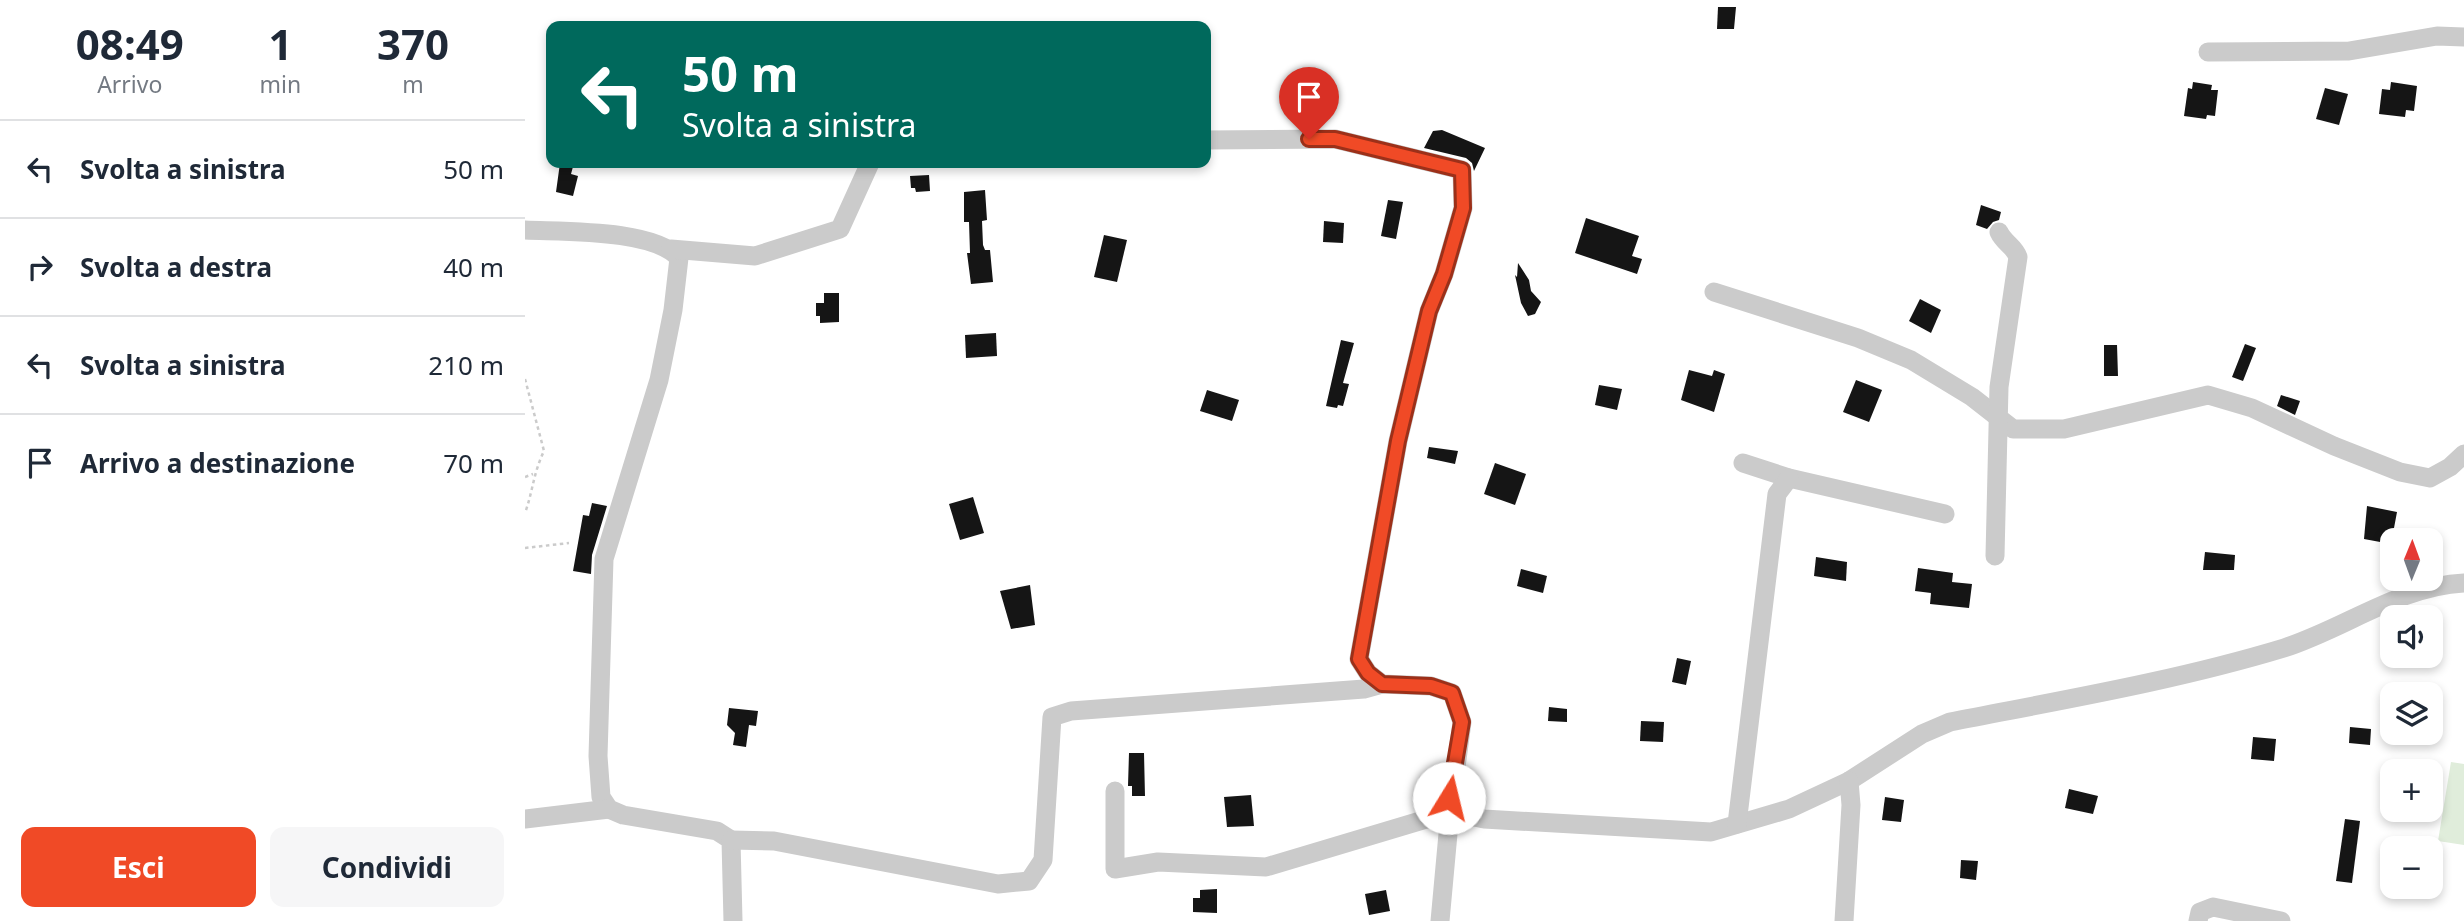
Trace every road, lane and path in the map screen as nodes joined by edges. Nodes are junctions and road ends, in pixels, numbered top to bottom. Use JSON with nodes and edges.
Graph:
{"nodes":[{"id":1,"x":2464,"y":37,"type":"edge"},
{"id":2,"x":2208,"y":52,"type":"dead end"},
{"id":3,"x":1211,"y":140,"type":"edge"},
{"id":4,"x":868,"y":168,"type":"edge"},
{"id":5,"x":525,"y":230,"type":"edge"},
{"id":6,"x":1999,"y":232,"type":"dead end"},
{"id":7,"x":671,"y":249,"type":"junction"},
{"id":8,"x":1714,"y":292,"type":"dead end"},
{"id":9,"x":525,"y":379,"type":"edge"},
{"id":10,"x":1998,"y":419,"type":"junction"},
{"id":11,"x":2464,"y":454,"type":"edge"},
{"id":12,"x":1742,"y":463,"type":"dead end"},
{"id":13,"x":533,"y":474,"type":"junction"},
{"id":14,"x":525,"y":477,"type":"edge"},
{"id":15,"x":1789,"y":478,"type":"junction"},
{"id":16,"x":525,"y":513,"type":"edge"},
{"id":17,"x":1945,"y":514,"type":"dead end"},
{"id":18,"x":569,"y":543,"type":"dead end"},
{"id":19,"x":525,"y":548,"type":"edge"},
{"id":20,"x":1995,"y":556,"type":"dead end"},
{"id":21,"x":2464,"y":583,"type":"edge"},
{"id":22,"x":1382,"y":684,"type":"junction"},
{"id":23,"x":1849,"y":781,"type":"junction"},
{"id":24,"x":1115,"y":791,"type":"dead end"},
{"id":25,"x":609,"y":808,"type":"junction"},
{"id":26,"x":1450,"y":812,"type":"junction"},
{"id":27,"x":525,"y":819,"type":"edge"},
{"id":28,"x":1737,"y":824,"type":"junction"},
{"id":29,"x":731,"y":841,"type":"junction"},
{"id":30,"x":733,"y":921,"type":"edge"},
{"id":31,"x":1440,"y":921,"type":"edge"},
{"id":32,"x":1844,"y":921,"type":"edge"},
{"id":33,"x":2198,"y":921,"type":"edge"},
{"id":34,"x":2281,"y":921,"type":"edge"}],
"edges":[{"from":1,"to":2,"type":"street"},
{"from":3,"to":22,"type":"street"},
{"from":4,"to":7,"type":"street"},
{"from":5,"to":7,"type":"street"},
{"from":6,"to":10,"type":"street"},
{"from":7,"to":25,"type":"street"},
{"from":8,"to":10,"type":"street"},
{"from":9,"to":13,"type":"path"},
{"from":10,"to":11,"type":"street"},
{"from":10,"to":20,"type":"street"},
{"from":12,"to":15,"type":"street"},
{"from":13,"to":14,"type":"path"},
{"from":13,"to":16,"type":"path"},
{"from":15,"to":17,"type":"street"},
{"from":15,"to":28,"type":"street"},
{"from":18,"to":19,"type":"path"},
{"from":21,"to":23,"type":"street"},
{"from":22,"to":26,"type":"street"},
{"from":22,"to":29,"type":"street"},
{"from":23,"to":28,"type":"street"},
{"from":23,"to":32,"type":"street"},
{"from":24,"to":26,"type":"street"},
{"from":25,"to":27,"type":"street"},
{"from":25,"to":29,"type":"street"},
{"from":26,"to":28,"type":"street"},
{"from":26,"to":31,"type":"street"},
{"from":29,"to":30,"type":"street"},
{"from":33,"to":34,"type":"street"}]}
